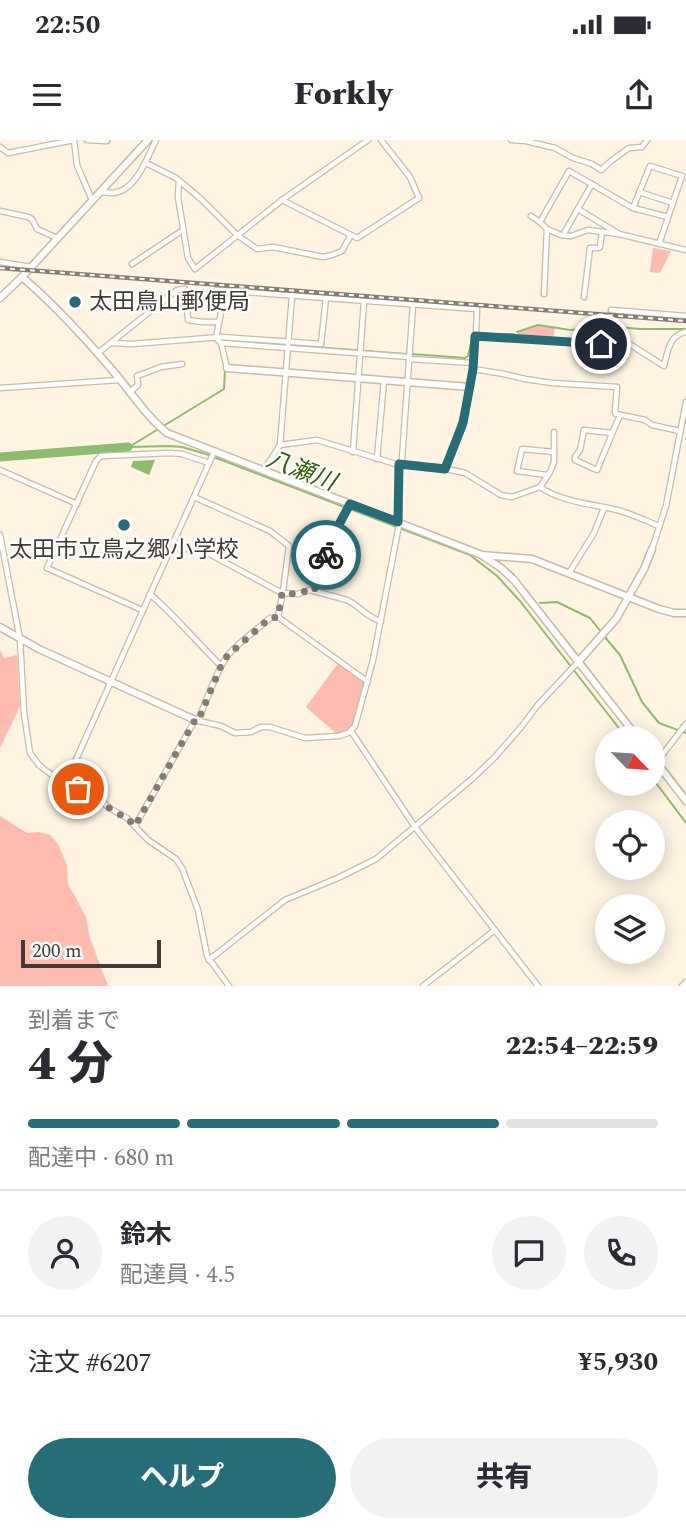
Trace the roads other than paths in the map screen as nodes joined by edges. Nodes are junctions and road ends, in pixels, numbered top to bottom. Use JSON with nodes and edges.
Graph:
{"nodes":[{"id":1,"x":74,"y":140,"type":"edge"},
{"id":2,"x":87,"y":140,"type":"edge"},
{"id":3,"x":107,"y":140,"type":"edge"},
{"id":4,"x":148,"y":140,"type":"edge"},
{"id":5,"x":156,"y":140,"type":"edge"},
{"id":6,"x":368,"y":140,"type":"edge"},
{"id":7,"x":380,"y":140,"type":"edge"},
{"id":8,"x":511,"y":140,"type":"edge"},
{"id":9,"x":647,"y":140,"type":"edge"},
{"id":10,"x":0,"y":147,"type":"edge"},
{"id":11,"x":146,"y":163,"type":"junction"},
{"id":12,"x":179,"y":181,"type":"junction"},
{"id":13,"x":592,"y":184,"type":"junction"},
{"id":14,"x":100,"y":191,"type":"junction"},
{"id":15,"x":639,"y":192,"type":"junction"},
{"id":16,"x":92,"y":200,"type":"junction"},
{"id":17,"x":282,"y":201,"type":"junction"},
{"id":18,"x":673,"y":203,"type":"junction"},
{"id":19,"x":633,"y":208,"type":"junction"},
{"id":20,"x":578,"y":209,"type":"junction"},
{"id":21,"x":0,"y":211,"type":"edge"},
{"id":22,"x":531,"y":216,"type":"dead end"},
{"id":23,"x":668,"y":217,"type":"junction"},
{"id":24,"x":540,"y":222,"type":"junction"},
{"id":25,"x":547,"y":229,"type":"junction"},
{"id":26,"x":183,"y":230,"type":"junction"},
{"id":27,"x":602,"y":232,"type":"junction"},
{"id":28,"x":237,"y":234,"type":"junction"},
{"id":29,"x":620,"y":234,"type":"junction"},
{"id":30,"x":351,"y":235,"type":"junction"},
{"id":31,"x":563,"y":235,"type":"junction"},
{"id":32,"x":57,"y":237,"type":"junction"},
{"id":33,"x":659,"y":244,"type":"junction"},
{"id":34,"x":686,"y":250,"type":"edge"},
{"id":35,"x":0,"y":262,"type":"edge"},
{"id":36,"x":132,"y":264,"type":"dead end"},
{"id":37,"x":31,"y":267,"type":"junction"},
{"id":38,"x":22,"y":277,"type":"junction"},
{"id":39,"x":544,"y":294,"type":"dead end"},
{"id":40,"x":292,"y":296,"type":"junction"},
{"id":41,"x":584,"y":297,"type":"dead end"},
{"id":42,"x":0,"y":298,"type":"edge"},
{"id":43,"x":326,"y":298,"type":"junction"},
{"id":44,"x":364,"y":301,"type":"junction"},
{"id":45,"x":413,"y":305,"type":"junction"},
{"id":46,"x":611,"y":310,"type":"dead end"},
{"id":47,"x":686,"y":316,"type":"edge"},
{"id":48,"x":219,"y":322,"type":"junction"},
{"id":49,"x":686,"y":332,"type":"edge"},
{"id":50,"x":475,"y":336,"type":"junction"},
{"id":51,"x":219,"y":340,"type":"junction"},
{"id":52,"x":112,"y":343,"type":"junction"},
{"id":53,"x":288,"y":344,"type":"junction"},
{"id":54,"x":98,"y":353,"type":"junction"},
{"id":55,"x":360,"y":353,"type":"junction"},
{"id":56,"x":409,"y":358,"type":"junction"},
{"id":57,"x":181,"y":364,"type":"dead end"},
{"id":58,"x":474,"y":366,"type":"junction"},
{"id":59,"x":227,"y":368,"type":"joint"},
{"id":60,"x":286,"y":373,"type":"junction"},
{"id":61,"x":359,"y":378,"type":"junction"},
{"id":62,"x":120,"y":379,"type":"junction"},
{"id":63,"x":384,"y":380,"type":"junction"},
{"id":64,"x":408,"y":382,"type":"junction"},
{"id":65,"x":470,"y":387,"type":"junction"},
{"id":66,"x":0,"y":388,"type":"edge"},
{"id":67,"x":130,"y":392,"type":"junction"},
{"id":68,"x":686,"y":402,"type":"edge"},
{"id":69,"x":620,"y":415,"type":"junction"},
{"id":70,"x":680,"y":431,"type":"junction"},
{"id":71,"x":554,"y":432,"type":"dead end"},
{"id":72,"x":612,"y":433,"type":"junction"},
{"id":73,"x":280,"y":444,"type":"junction"},
{"id":74,"x":353,"y":452,"type":"junction"},
{"id":75,"x":554,"y":452,"type":"junction"},
{"id":76,"x":212,"y":457,"type":"junction"},
{"id":77,"x":377,"y":458,"type":"junction"},
{"id":78,"x":399,"y":464,"type":"junction"},
{"id":79,"x":445,"y":469,"type":"junction"},
{"id":80,"x":0,"y":470,"type":"edge"},
{"id":81,"x":263,"y":471,"type":"junction"},
{"id":82,"x":547,"y":475,"type":"junction"},
{"id":83,"x":540,"y":487,"type":"junction"},
{"id":84,"x":194,"y":497,"type":"junction"},
{"id":85,"x":77,"y":504,"type":"junction"},
{"id":86,"x":350,"y":504,"type":"junction"},
{"id":87,"x":604,"y":508,"type":"junction"},
{"id":88,"x":398,"y":526,"type":"junction"},
{"id":89,"x":659,"y":526,"type":"junction"},
{"id":90,"x":0,"y":535,"type":"edge"},
{"id":91,"x":171,"y":547,"type":"junction"},
{"id":92,"x":652,"y":549,"type":"joint"},
{"id":93,"x":482,"y":555,"type":"junction"},
{"id":94,"x":569,"y":573,"type":"junction"},
{"id":95,"x":314,"y":591,"type":"junction"},
{"id":96,"x":282,"y":593,"type":"junction"},
{"id":97,"x":150,"y":594,"type":"junction"},
{"id":98,"x":628,"y":597,"type":"junction"},
{"id":99,"x":142,"y":610,"type":"junction"},
{"id":100,"x":686,"y":613,"type":"edge"},
{"id":101,"x":278,"y":617,"type":"junction"},
{"id":102,"x":381,"y":621,"type":"junction"},
{"id":103,"x":0,"y":627,"type":"edge"},
{"id":104,"x":19,"y":639,"type":"junction"},
{"id":105,"x":221,"y":666,"type":"junction"},
{"id":106,"x":574,"y":666,"type":"junction"},
{"id":107,"x":110,"y":682,"type":"junction"},
{"id":108,"x":368,"y":682,"type":"junction"},
{"id":109,"x":197,"y":721,"type":"junction"},
{"id":110,"x":686,"y":724,"type":"edge"},
{"id":111,"x":627,"y":726,"type":"edge"},
{"id":112,"x":351,"y":731,"type":"junction"},
{"id":113,"x":665,"y":748,"type":"edge"},
{"id":114,"x":665,"y":773,"type":"edge"},
{"id":115,"x":65,"y":784,"type":"junction"},
{"id":116,"x":686,"y":801,"type":"edge"},
{"id":117,"x":135,"y":826,"type":"junction"},
{"id":118,"x":415,"y":827,"type":"junction"},
{"id":119,"x":495,"y":930,"type":"junction"},
{"id":120,"x":209,"y":960,"type":"junction"},
{"id":121,"x":686,"y":982,"type":"edge"},
{"id":122,"x":229,"y":986,"type":"edge"},
{"id":123,"x":423,"y":986,"type":"edge"},
{"id":124,"x":538,"y":986,"type":"edge"},
{"id":125,"x":682,"y":986,"type":"edge"}],
"edges":[{"from":1,"to":10,"type":"street"},
{"from":1,"to":16,"type":"street"},
{"from":2,"to":3,"type":"street"},
{"from":4,"to":14,"type":"street"},
{"from":5,"to":11,"type":"street"},
{"from":6,"to":17,"type":"street"},
{"from":7,"to":30,"type":"street"},
{"from":8,"to":9,"type":"street"},
{"from":11,"to":12,"type":"street"},
{"from":11,"to":14,"type":"street"},
{"from":12,"to":26,"type":"street"},
{"from":12,"to":28,"type":"street"},
{"from":13,"to":19,"type":"street"},
{"from":13,"to":20,"type":"street"},
{"from":13,"to":24,"type":"street"},
{"from":14,"to":16,"type":"street"},
{"from":15,"to":18,"type":"street"},
{"from":15,"to":18,"type":"street"},
{"from":15,"to":19,"type":"street"},
{"from":16,"to":32,"type":"street"},
{"from":17,"to":28,"type":"street"},
{"from":17,"to":30,"type":"street"},
{"from":18,"to":23,"type":"street"},
{"from":19,"to":23,"type":"street"},
{"from":20,"to":29,"type":"street"},
{"from":20,"to":31,"type":"street"},
{"from":21,"to":32,"type":"street"},
{"from":22,"to":24,"type":"street"},
{"from":23,"to":33,"type":"street"},
{"from":24,"to":25,"type":"street"},
{"from":25,"to":31,"type":"street"},
{"from":25,"to":39,"type":"street"},
{"from":26,"to":28,"type":"street"},
{"from":26,"to":36,"type":"street"},
{"from":27,"to":29,"type":"street"},
{"from":27,"to":31,"type":"street"},
{"from":27,"to":41,"type":"street"},
{"from":28,"to":30,"type":"street"},
{"from":29,"to":33,"type":"street"},
{"from":32,"to":37,"type":"street"},
{"from":33,"to":34,"type":"street"},
{"from":35,"to":37,"type":"street"},
{"from":37,"to":38,"type":"street"},
{"from":38,"to":42,"type":"street"},
{"from":38,"to":54,"type":"street"},
{"from":40,"to":43,"type":"street"},
{"from":40,"to":48,"type":"street"},
{"from":40,"to":53,"type":"street"},
{"from":43,"to":44,"type":"street"},
{"from":43,"to":53,"type":"street"},
{"from":44,"to":45,"type":"street"},
{"from":44,"to":55,"type":"street"},
{"from":45,"to":50,"type":"street"},
{"from":45,"to":56,"type":"street"},
{"from":46,"to":47,"type":"street"},
{"from":48,"to":51,"type":"street"},
{"from":48,"to":52,"type":"street"},
{"from":49,"to":50,"type":"street"},
{"from":50,"to":58,"type":"street"},
{"from":51,"to":52,"type":"street"},
{"from":51,"to":53,"type":"street"},
{"from":51,"to":59,"type":"street"},
{"from":52,"to":54,"type":"street"},
{"from":53,"to":55,"type":"street"},
{"from":53,"to":60,"type":"street"},
{"from":54,"to":62,"type":"street"},
{"from":55,"to":56,"type":"street"},
{"from":55,"to":61,"type":"street"},
{"from":56,"to":58,"type":"street"},
{"from":56,"to":64,"type":"street"},
{"from":57,"to":67,"type":"street"},
{"from":58,"to":65,"type":"street"},
{"from":58,"to":69,"type":"street"},
{"from":59,"to":60,"type":"street"},
{"from":60,"to":61,"type":"street"},
{"from":60,"to":73,"type":"street"},
{"from":61,"to":63,"type":"street"},
{"from":61,"to":74,"type":"street"},
{"from":62,"to":66,"type":"street"},
{"from":62,"to":67,"type":"street"},
{"from":63,"to":64,"type":"street"},
{"from":63,"to":77,"type":"street"},
{"from":64,"to":65,"type":"street"},
{"from":64,"to":78,"type":"street"},
{"from":65,"to":79,"type":"street"},
{"from":67,"to":76,"type":"street"},
{"from":68,"to":70,"type":"street"},
{"from":69,"to":70,"type":"street"},
{"from":69,"to":72,"type":"street"},
{"from":70,"to":89,"type":"street"},
{"from":71,"to":75,"type":"street"},
{"from":72,"to":72,"type":"street"},
{"from":73,"to":74,"type":"street"},
{"from":73,"to":81,"type":"street"},
{"from":74,"to":77,"type":"street"},
{"from":75,"to":82,"type":"street"},
{"from":75,"to":82,"type":"street"},
{"from":76,"to":81,"type":"street"},
{"from":76,"to":84,"type":"street"},
{"from":76,"to":85,"type":"street"},
{"from":77,"to":78,"type":"street"},
{"from":78,"to":79,"type":"street"},
{"from":78,"to":88,"type":"street"},
{"from":79,"to":83,"type":"street"},
{"from":80,"to":85,"type":"street"},
{"from":81,"to":86,"type":"street"},
{"from":82,"to":83,"type":"street"},
{"from":83,"to":87,"type":"street"},
{"from":84,"to":91,"type":"street"},
{"from":84,"to":96,"type":"street"},
{"from":85,"to":99,"type":"street"},
{"from":86,"to":88,"type":"street"},
{"from":86,"to":95,"type":"street"},
{"from":87,"to":89,"type":"street"},
{"from":87,"to":94,"type":"street"},
{"from":88,"to":93,"type":"street"},
{"from":88,"to":102,"type":"street"},
{"from":89,"to":92,"type":"street"},
{"from":90,"to":104,"type":"street"},
{"from":91,"to":96,"type":"street"},
{"from":91,"to":97,"type":"street"},
{"from":92,"to":98,"type":"street"},
{"from":93,"to":94,"type":"street"},
{"from":93,"to":106,"type":"street"},
{"from":94,"to":98,"type":"street"},
{"from":95,"to":96,"type":"street"},
{"from":95,"to":102,"type":"street"},
{"from":96,"to":101,"type":"street"},
{"from":97,"to":99,"type":"street"},
{"from":97,"to":105,"type":"street"},
{"from":98,"to":100,"type":"street"},
{"from":98,"to":106,"type":"street"},
{"from":99,"to":107,"type":"street"},
{"from":101,"to":105,"type":"street"},
{"from":101,"to":108,"type":"street"},
{"from":102,"to":108,"type":"street"},
{"from":103,"to":104,"type":"street"},
{"from":104,"to":107,"type":"street"},
{"from":104,"to":115,"type":"street"},
{"from":105,"to":109,"type":"street"},
{"from":106,"to":111,"type":"street"},
{"from":106,"to":118,"type":"street"},
{"from":107,"to":109,"type":"street"},
{"from":107,"to":115,"type":"street"},
{"from":108,"to":112,"type":"street"},
{"from":109,"to":112,"type":"street"},
{"from":109,"to":117,"type":"street"},
{"from":110,"to":113,"type":"street"},
{"from":112,"to":118,"type":"street"},
{"from":114,"to":116,"type":"street"},
{"from":115,"to":117,"type":"street"},
{"from":117,"to":120,"type":"street"},
{"from":118,"to":119,"type":"street"},
{"from":118,"to":120,"type":"street"},
{"from":119,"to":123,"type":"street"},
{"from":119,"to":124,"type":"street"},
{"from":120,"to":122,"type":"street"},
{"from":121,"to":125,"type":"street"}]}
